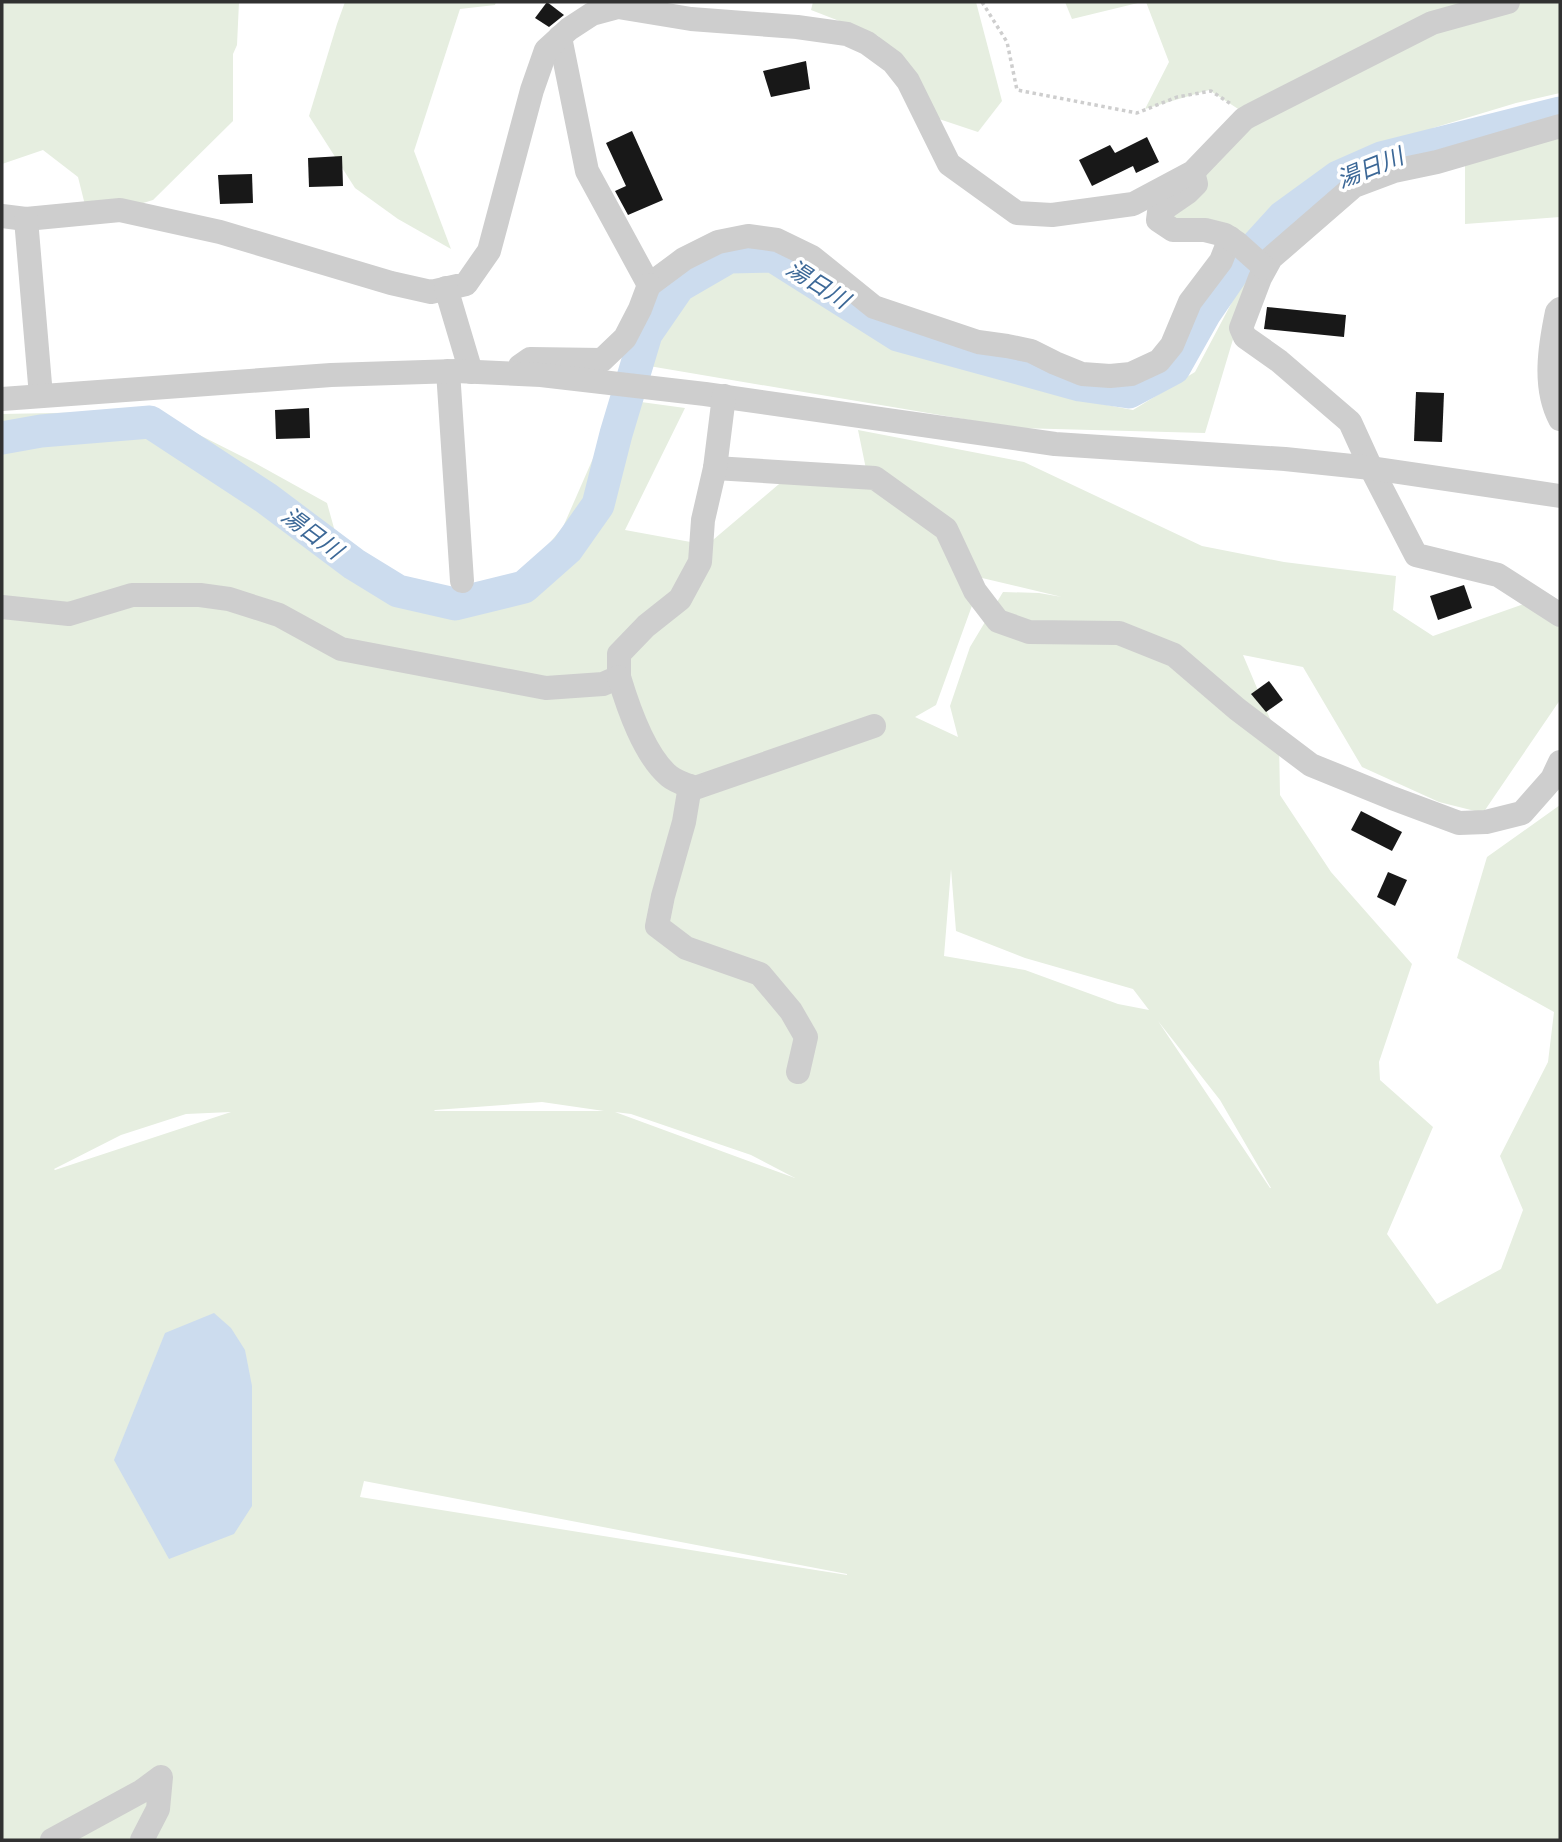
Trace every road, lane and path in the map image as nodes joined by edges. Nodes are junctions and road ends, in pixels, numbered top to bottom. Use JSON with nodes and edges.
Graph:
{"nodes":[{"id":1,"x":982,"y":2,"type":"edge"},
{"id":2,"x":1508,"y":2,"type":"edge"},
{"id":3,"x":560,"y":37,"type":"junction"},
{"id":4,"x":1244,"y":119,"type":"junction"},
{"id":5,"x":1560,"y":126,"type":"edge"},
{"id":6,"x":1193,"y":172,"type":"junction"},
{"id":7,"x":14,"y":217,"type":"edge"},
{"id":8,"x":1230,"y":239,"type":"junction"},
{"id":9,"x":1265,"y":268,"type":"junction"},
{"id":10,"x":649,"y":285,"type":"junction"},
{"id":11,"x":446,"y":288,"type":"junction"},
{"id":12,"x":1560,"y":309,"type":"edge"},
{"id":13,"x":460,"y":372,"type":"junction"},
{"id":14,"x":509,"y":374,"type":"junction"},
{"id":15,"x":715,"y":395,"type":"junction"},
{"id":16,"x":41,"y":396,"type":"junction"},
{"id":17,"x":2,"y":399,"type":"edge"},
{"id":18,"x":1560,"y":419,"type":"edge"},
{"id":19,"x":715,"y":468,"type":"junction"},
{"id":20,"x":1371,"y":468,"type":"junction"},
{"id":21,"x":1560,"y":496,"type":"edge"},
{"id":22,"x":462,"y":581,"type":"dead end"},
{"id":23,"x":2,"y":607,"type":"edge"},
{"id":24,"x":1560,"y":615,"type":"edge"},
{"id":25,"x":619,"y":677,"type":"junction"},
{"id":26,"x":874,"y":726,"type":"dead end"},
{"id":27,"x":1560,"y":762,"type":"edge"},
{"id":28,"x":690,"y":786,"type":"junction"},
{"id":29,"x":798,"y":1072,"type":"dead end"},
{"id":30,"x":52,"y":1840,"type":"edge"},
{"id":31,"x":142,"y":1840,"type":"edge"}],
"edges":[{"from":1,"to":4,"type":"path"},
{"from":2,"to":4,"type":"street"},
{"from":3,"to":6,"type":"street"},
{"from":3,"to":10,"type":"street"},
{"from":3,"to":11,"type":"street"},
{"from":4,"to":6,"type":"street"},
{"from":5,"to":9,"type":"street"},
{"from":6,"to":8,"type":"street"},
{"from":7,"to":11,"type":"street"},
{"from":7,"to":16,"type":"street"},
{"from":8,"to":9,"type":"street"},
{"from":8,"to":10,"type":"street"},
{"from":9,"to":20,"type":"street"},
{"from":10,"to":14,"type":"street"},
{"from":11,"to":13,"type":"street"},
{"from":12,"to":18,"type":"street"},
{"from":13,"to":14,"type":"street"},
{"from":13,"to":16,"type":"street"},
{"from":13,"to":22,"type":"street"},
{"from":14,"to":15,"type":"street"},
{"from":15,"to":19,"type":"street"},
{"from":15,"to":20,"type":"street"},
{"from":16,"to":17,"type":"street"},
{"from":19,"to":25,"type":"street"},
{"from":19,"to":27,"type":"street"},
{"from":20,"to":21,"type":"street"},
{"from":20,"to":24,"type":"street"},
{"from":23,"to":25,"type":"street"},
{"from":25,"to":28,"type":"street"},
{"from":26,"to":28,"type":"street"},
{"from":28,"to":29,"type":"street"},
{"from":30,"to":31,"type":"street"}]}
